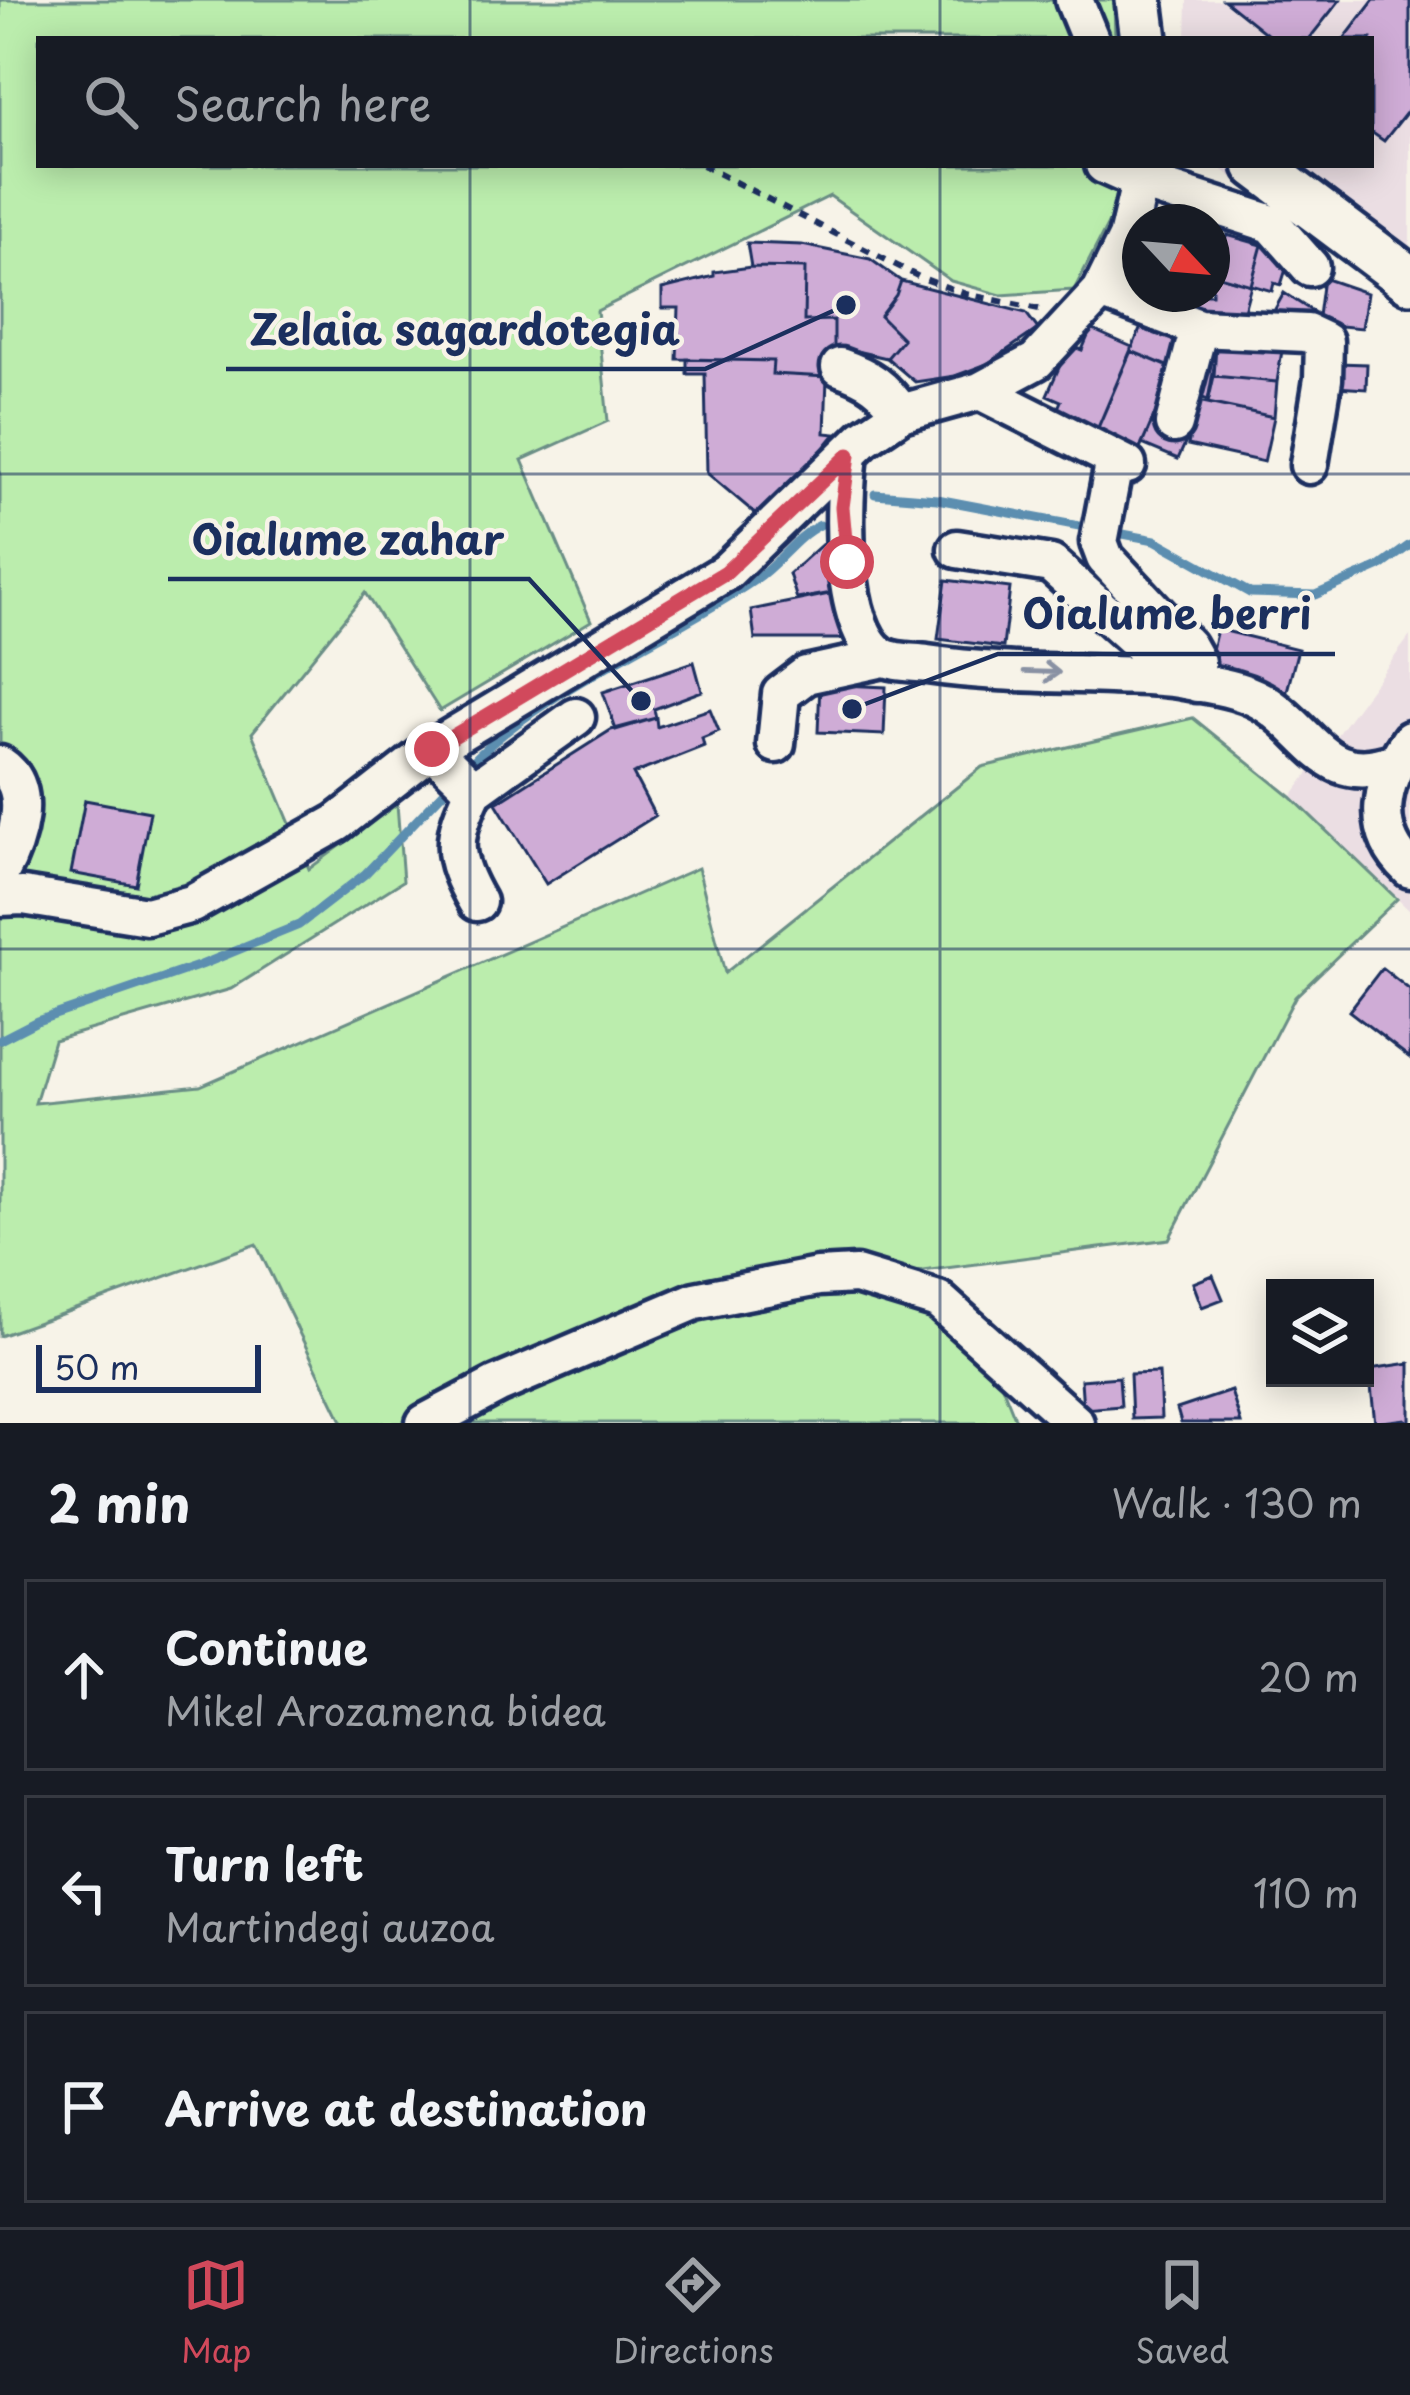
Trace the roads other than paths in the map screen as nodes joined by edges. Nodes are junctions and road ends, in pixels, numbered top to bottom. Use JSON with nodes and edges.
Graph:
{"nodes":[{"id":1,"x":1074,"y":0,"type":"edge"},
{"id":2,"x":1139,"y":0,"type":"edge"},
{"id":3,"x":1089,"y":36,"type":"edge"},
{"id":4,"x":1144,"y":36,"type":"edge"},
{"id":5,"x":1261,"y":168,"type":"edge"},
{"id":6,"x":1144,"y":170,"type":"edge"},
{"id":7,"x":1310,"y":267,"type":"dead end"},
{"id":8,"x":1410,"y":280,"type":"edge"},
{"id":9,"x":1092,"y":303,"type":"junction"},
{"id":10,"x":1199,"y":328,"type":"junction"},
{"id":11,"x":840,"y":367,"type":"dead end"},
{"id":12,"x":980,"y":391,"type":"junction"},
{"id":13,"x":901,"y":413,"type":"junction"},
{"id":14,"x":1174,"y":424,"type":"dead end"},
{"id":15,"x":849,"y":455,"type":"junction"},
{"id":16,"x":1309,"y":465,"type":"dead end"},
{"id":17,"x":957,"y":549,"type":"dead end"},
{"id":18,"x":884,"y":658,"type":"junction"},
{"id":19,"x":1187,"y":680,"type":"junction"},
{"id":20,"x":576,"y":718,"type":"dead end"},
{"id":21,"x":776,"y":744,"type":"dead end"},
{"id":22,"x":1402,"y":751,"type":"edge"},
{"id":23,"x":0,"y":765,"type":"edge"},
{"id":24,"x":455,"y":772,"type":"junction"},
{"id":25,"x":1410,"y":869,"type":"edge"},
{"id":26,"x":0,"y":873,"type":"edge"},
{"id":27,"x":0,"y":897,"type":"edge"},
{"id":28,"x":477,"y":902,"type":"dead end"},
{"id":29,"x":424,"y":1423,"type":"edge"},
{"id":30,"x":1075,"y":1423,"type":"edge"}],
"edges":[{"from":1,"to":3,"type":"street"},
{"from":2,"to":4,"type":"main road"},
{"from":5,"to":8,"type":"main road"},
{"from":6,"to":7,"type":"street"},
{"from":6,"to":9,"type":"street"},
{"from":9,"to":10,"type":"street"},
{"from":9,"to":12,"type":"street"},
{"from":10,"to":14,"type":"street"},
{"from":10,"to":16,"type":"street"},
{"from":11,"to":13,"type":"street"},
{"from":12,"to":13,"type":"street"},
{"from":12,"to":19,"type":"street"},
{"from":13,"to":15,"type":"street"},
{"from":15,"to":18,"type":"street"},
{"from":15,"to":24,"type":"street"},
{"from":17,"to":19,"type":"street"},
{"from":18,"to":19,"type":"street","one_way":true},
{"from":18,"to":21,"type":"street"},
{"from":19,"to":22,"type":"street"},
{"from":20,"to":24,"type":"street"},
{"from":22,"to":25,"type":"street"},
{"from":23,"to":26,"type":"street"},
{"from":24,"to":27,"type":"street"},
{"from":24,"to":28,"type":"street"},
{"from":29,"to":30,"type":"street"}]}
